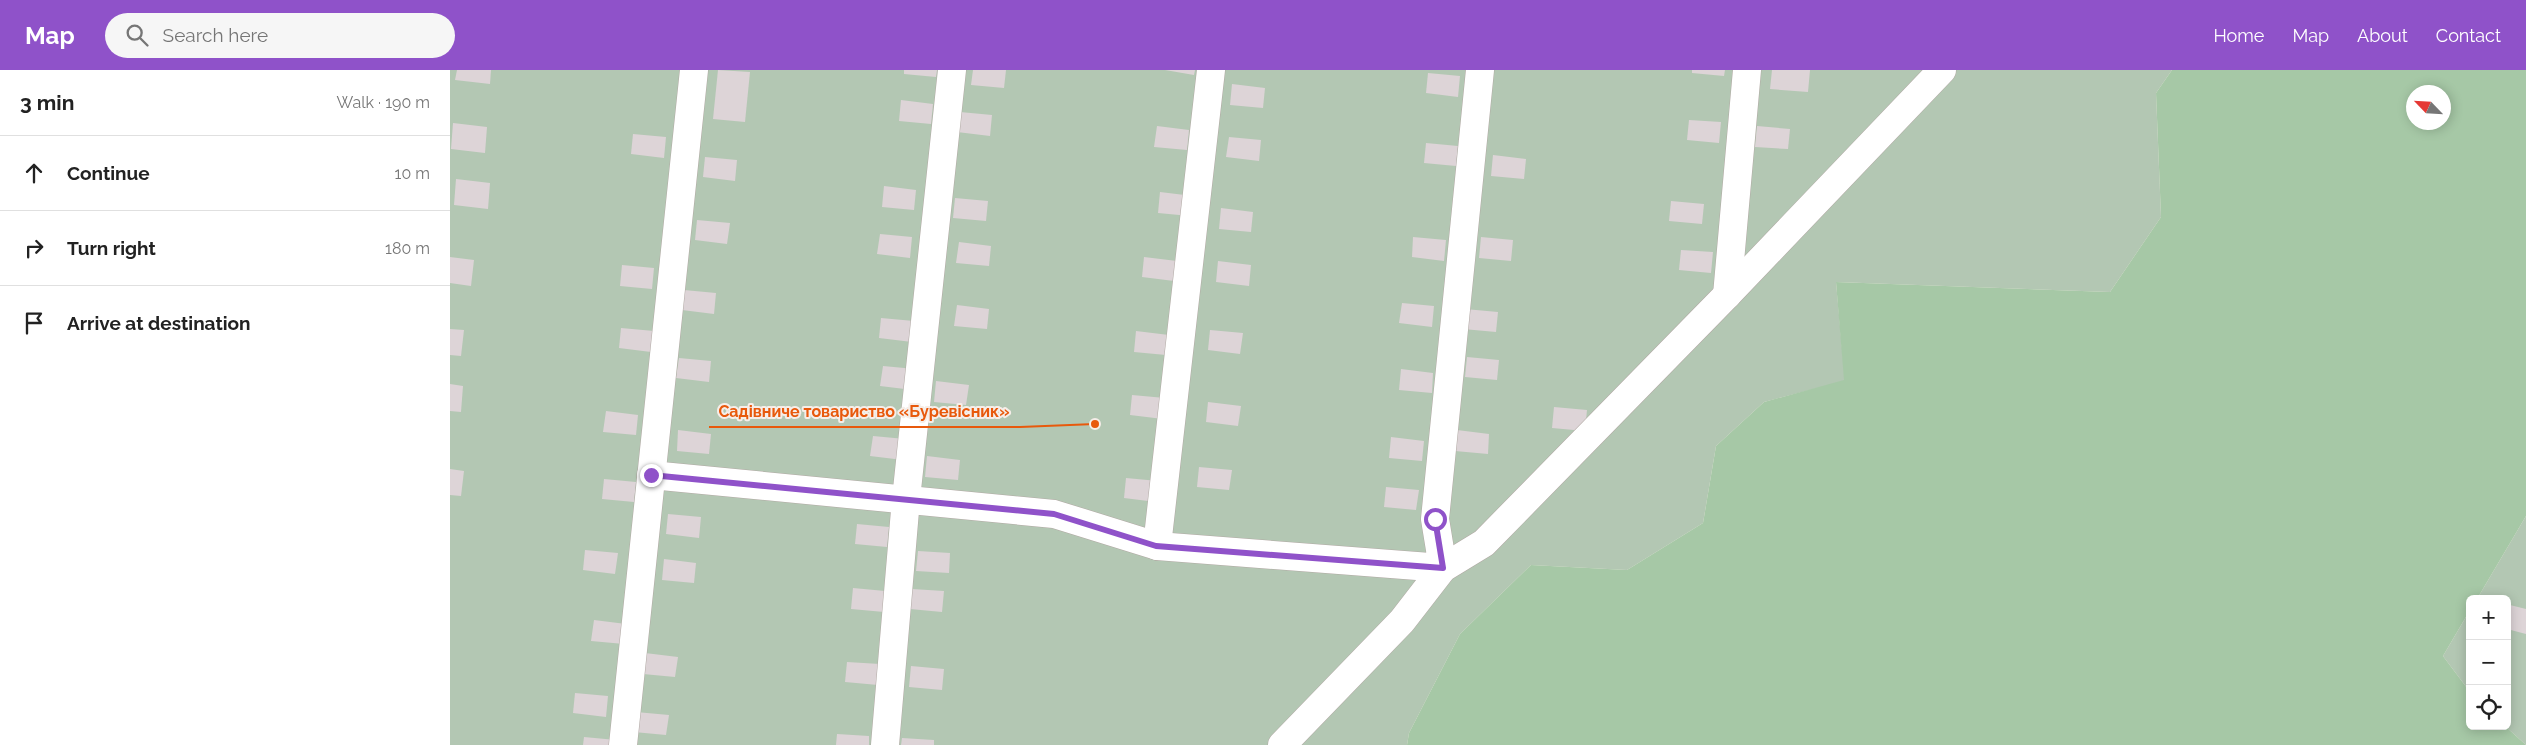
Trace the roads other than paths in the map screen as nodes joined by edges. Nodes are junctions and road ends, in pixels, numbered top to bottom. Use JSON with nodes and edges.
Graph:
{"nodes":[{"id":1,"x":694,"y":70,"type":"edge"},
{"id":2,"x":952,"y":70,"type":"edge"},
{"id":3,"x":1211,"y":70,"type":"edge"},
{"id":4,"x":1480,"y":70,"type":"edge"},
{"id":5,"x":1747,"y":70,"type":"edge"},
{"id":6,"x":1942,"y":70,"type":"edge"},
{"id":7,"x":1727,"y":295,"type":"junction"},
{"id":8,"x":651,"y":475,"type":"junction"},
{"id":9,"x":906,"y":499,"type":"junction"},
{"id":10,"x":1156,"y":546,"type":"junction"},
{"id":11,"x":1443,"y":568,"type":"junction"},
{"id":12,"x":623,"y":745,"type":"edge"},
{"id":13,"x":885,"y":745,"type":"edge"},
{"id":14,"x":1282,"y":745,"type":"edge"}],
"edges":[{"from":1,"to":8,"type":"street"},
{"from":2,"to":9,"type":"street"},
{"from":3,"to":10,"type":"street"},
{"from":4,"to":11,"type":"street"},
{"from":5,"to":7,"type":"street"},
{"from":6,"to":7,"type":"street"},
{"from":7,"to":11,"type":"street"},
{"from":8,"to":9,"type":"street"},
{"from":8,"to":12,"type":"street"},
{"from":9,"to":10,"type":"street"},
{"from":9,"to":13,"type":"street"},
{"from":10,"to":11,"type":"street"},
{"from":11,"to":14,"type":"street"}]}
